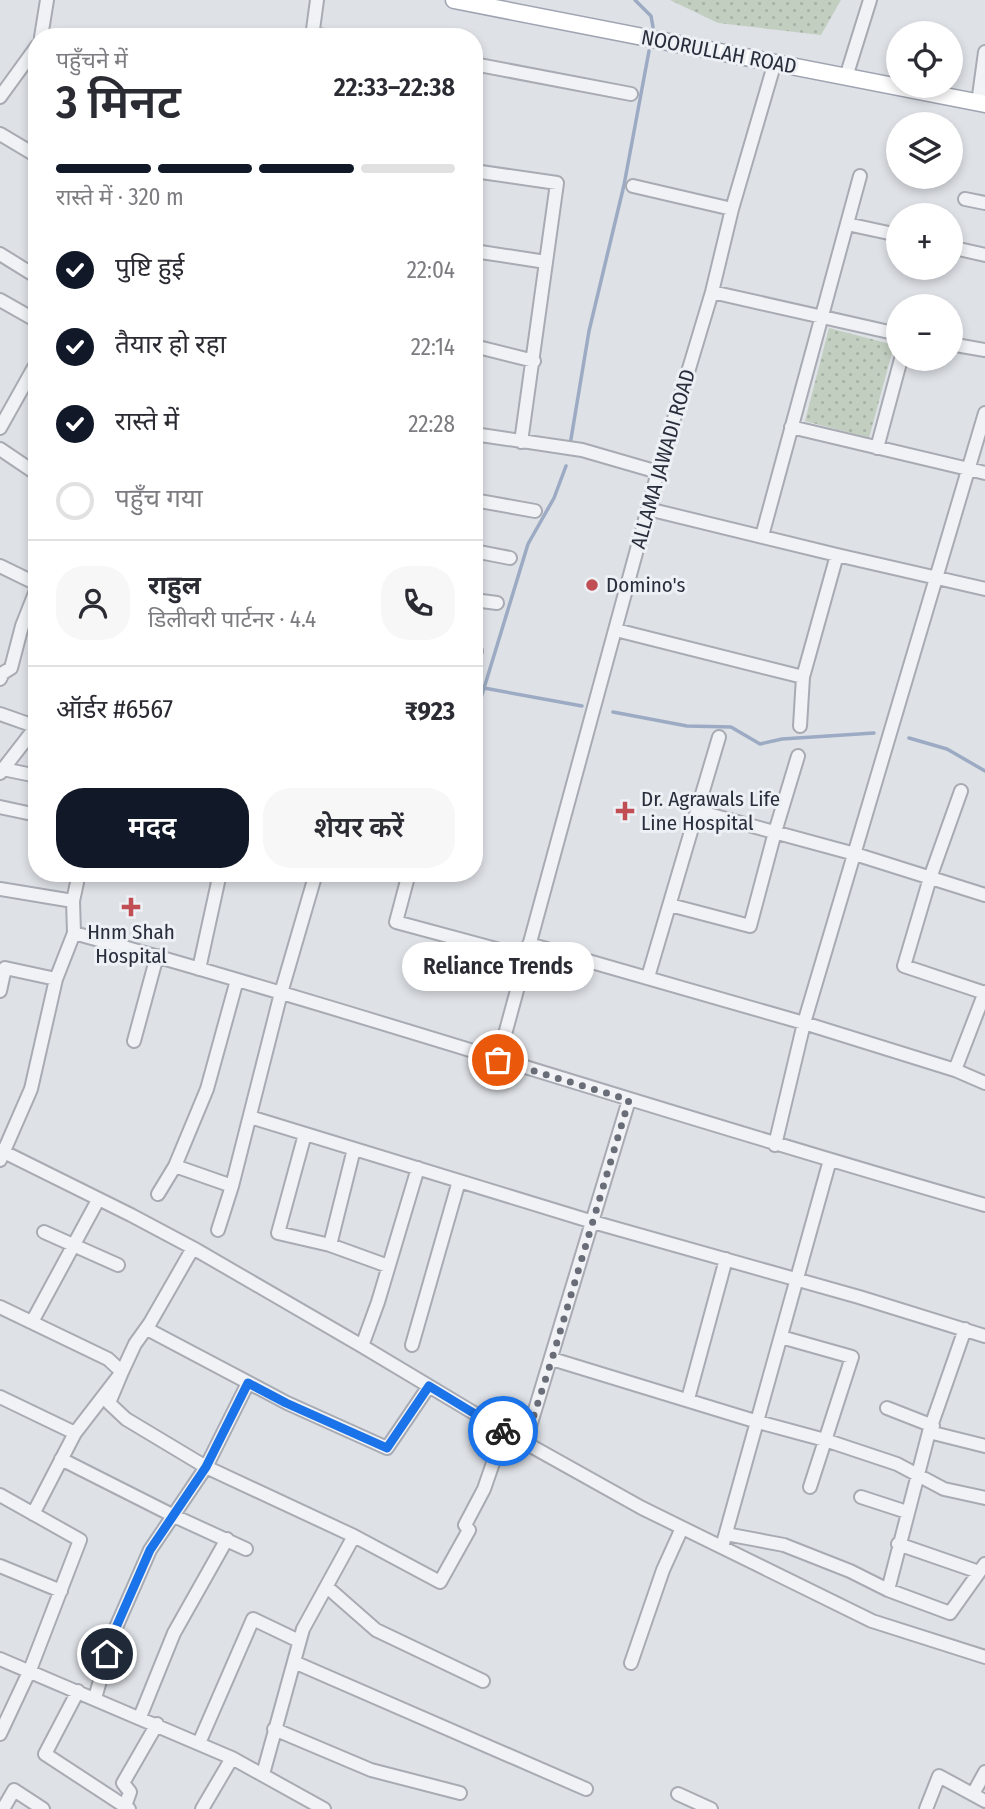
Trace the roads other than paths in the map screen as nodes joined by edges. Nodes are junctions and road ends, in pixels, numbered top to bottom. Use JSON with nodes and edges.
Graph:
{"nodes":[{"id":1,"x":47,"y":0,"type":"edge"},
{"id":2,"x":317,"y":0,"type":"edge"},
{"id":3,"x":454,"y":0,"type":"edge"},
{"id":4,"x":870,"y":0,"type":"edge"},
{"id":5,"x":499,"y":4,"type":"edge"},
{"id":6,"x":42,"y":28,"type":"edge"},
{"id":7,"x":313,"y":28,"type":"edge"},
{"id":8,"x":985,"y":52,"type":"edge"},
{"id":9,"x":28,"y":58,"type":"edge"},
{"id":10,"x":775,"y":62,"type":"junction"},
{"id":11,"x":483,"y":66,"type":"edge"},
{"id":12,"x":846,"y":77,"type":"junction"},
{"id":13,"x":631,"y":94,"type":"dead end"},
{"id":14,"x":0,"y":97,"type":"edge"},
{"id":15,"x":981,"y":103,"type":"edge"},
{"id":16,"x":0,"y":134,"type":"edge"},
{"id":17,"x":28,"y":151,"type":"edge"},
{"id":18,"x":483,"y":172,"type":"edge"},
{"id":19,"x":860,"y":176,"type":"dead end"},
{"id":20,"x":633,"y":186,"type":"dead end"},
{"id":21,"x":965,"y":199,"type":"dead end"},
{"id":22,"x":985,"y":203,"type":"edge"},
{"id":23,"x":732,"y":209,"type":"junction"},
{"id":24,"x":847,"y":224,"type":"junction"},
{"id":25,"x":886,"y":232,"type":"edge"},
{"id":26,"x":963,"y":250,"type":"edge"},
{"id":27,"x":483,"y":252,"type":"edge"},
{"id":28,"x":0,"y":254,"type":"edge"},
{"id":29,"x":985,"y":255,"type":"edge"},
{"id":30,"x":546,"y":262,"type":"junction"},
{"id":31,"x":28,"y":271,"type":"edge"},
{"id":32,"x":712,"y":292,"type":"junction"},
{"id":33,"x":0,"y":300,"type":"edge"},
{"id":34,"x":28,"y":316,"type":"edge"},
{"id":35,"x":821,"y":317,"type":"junction"},
{"id":36,"x":886,"y":331,"type":"edge"},
{"id":37,"x":963,"y":346,"type":"edge"},
{"id":38,"x":483,"y":348,"type":"edge"},
{"id":39,"x":985,"y":350,"type":"edge"},
{"id":40,"x":534,"y":361,"type":"junction"},
{"id":41,"x":898,"y":371,"type":"edge"},
{"id":42,"x":28,"y":378,"type":"edge"},
{"id":43,"x":985,"y":413,"type":"edge"},
{"id":44,"x":791,"y":427,"type":"junction"},
{"id":45,"x":0,"y":428,"type":"edge"},
{"id":46,"x":483,"y":436,"type":"edge"},
{"id":47,"x":521,"y":442,"type":"junction"},
{"id":48,"x":877,"y":448,"type":"junction"},
{"id":49,"x":0,"y":449,"type":"edge"},
{"id":50,"x":28,"y":468,"type":"edge"},
{"id":51,"x":970,"y":469,"type":"junction"},
{"id":52,"x":658,"y":471,"type":"junction"},
{"id":53,"x":985,"y":473,"type":"edge"},
{"id":54,"x":483,"y":502,"type":"edge"},
{"id":55,"x":648,"y":509,"type":"junction"},
{"id":56,"x":535,"y":511,"type":"dead end"},
{"id":57,"x":762,"y":536,"type":"junction"},
{"id":58,"x":483,"y":553,"type":"edge"},
{"id":59,"x":837,"y":555,"type":"junction"},
{"id":60,"x":510,"y":558,"type":"dead end"},
{"id":61,"x":0,"y":566,"type":"edge"},
{"id":62,"x":937,"y":578,"type":"junction"},
{"id":63,"x":28,"y":581,"type":"edge"},
{"id":64,"x":985,"y":589,"type":"edge"},
{"id":65,"x":483,"y":601,"type":"edge"},
{"id":66,"x":497,"y":603,"type":"dead end"},
{"id":67,"x":28,"y":610,"type":"edge"},
{"id":68,"x":616,"y":630,"type":"junction"},
{"id":69,"x":803,"y":677,"type":"junction"},
{"id":70,"x":0,"y":679,"type":"edge"},
{"id":71,"x":0,"y":714,"type":"edge"},
{"id":72,"x":28,"y":721,"type":"edge"},
{"id":73,"x":800,"y":726,"type":"dead end"},
{"id":74,"x":28,"y":734,"type":"edge"},
{"id":75,"x":719,"y":737,"type":"dead end"},
{"id":76,"x":798,"y":756,"type":"dead end"},
{"id":77,"x":2,"y":771,"type":"edge"},
{"id":78,"x":28,"y":775,"type":"edge"},
{"id":79,"x":961,"y":791,"type":"dead end"},
{"id":80,"x":0,"y":807,"type":"edge"},
{"id":81,"x":697,"y":811,"type":"junction"},
{"id":82,"x":28,"y":813,"type":"edge"},
{"id":83,"x":775,"y":832,"type":"junction"},
{"id":84,"x":855,"y":854,"type":"junction"},
{"id":85,"x":930,"y":877,"type":"junction"},
{"id":86,"x":77,"y":882,"type":"edge"},
{"id":87,"x":218,"y":882,"type":"edge"},
{"id":88,"x":313,"y":882,"type":"edge"},
{"id":89,"x":407,"y":882,"type":"edge"},
{"id":90,"x":0,"y":889,"type":"edge"},
{"id":91,"x":985,"y":895,"type":"edge"},
{"id":92,"x":73,"y":901,"type":"junction"},
{"id":93,"x":670,"y":905,"type":"junction"},
{"id":94,"x":74,"y":933,"type":"junction"},
{"id":95,"x":529,"y":944,"type":"junction"},
{"id":96,"x":157,"y":956,"type":"junction"},
{"id":97,"x":526,"y":957,"type":"junction"},
{"id":98,"x":2,"y":968,"type":"edge"},
{"id":99,"x":199,"y":969,"type":"junction"},
{"id":100,"x":648,"y":977,"type":"junction"},
{"id":101,"x":55,"y":979,"type":"junction"},
{"id":102,"x":237,"y":980,"type":"junction"},
{"id":103,"x":0,"y":991,"type":"edge"},
{"id":104,"x":281,"y":993,"type":"junction"},
{"id":105,"x":985,"y":993,"type":"edge"},
{"id":106,"x":804,"y":1023,"type":"junction"},
{"id":107,"x":134,"y":1041,"type":"dead end"},
{"id":108,"x":498,"y":1060,"type":"junction"},
{"id":109,"x":956,"y":1070,"type":"junction"},
{"id":110,"x":985,"y":1083,"type":"edge"},
{"id":111,"x":629,"y":1100,"type":"junction"},
{"id":112,"x":250,"y":1117,"type":"junction"},
{"id":113,"x":304,"y":1134,"type":"junction"},
{"id":114,"x":775,"y":1145,"type":"junction"},
{"id":115,"x":354,"y":1149,"type":"junction"},
{"id":116,"x":1,"y":1154,"type":"edge"},
{"id":117,"x":830,"y":1160,"type":"junction"},
{"id":118,"x":175,"y":1166,"type":"junction"},
{"id":119,"x":418,"y":1168,"type":"junction"},
{"id":120,"x":459,"y":1181,"type":"junction"},
{"id":121,"x":232,"y":1186,"type":"junction"},
{"id":122,"x":158,"y":1194,"type":"dead end"},
{"id":123,"x":98,"y":1200,"type":"junction"},
{"id":124,"x":985,"y":1205,"type":"edge"},
{"id":125,"x":593,"y":1222,"type":"junction"},
{"id":126,"x":219,"y":1230,"type":"dead end"},
{"id":127,"x":44,"y":1232,"type":"dead end"},
{"id":128,"x":73,"y":1245,"type":"junction"},
{"id":129,"x":330,"y":1245,"type":"junction"},
{"id":130,"x":193,"y":1248,"type":"junction"},
{"id":131,"x":726,"y":1259,"type":"junction"},
{"id":132,"x":118,"y":1265,"type":"dead end"},
{"id":133,"x":388,"y":1266,"type":"junction"},
{"id":134,"x":797,"y":1280,"type":"junction"},
{"id":135,"x":0,"y":1307,"type":"edge"},
{"id":136,"x":32,"y":1322,"type":"junction"},
{"id":137,"x":147,"y":1329,"type":"junction"},
{"id":138,"x":965,"y":1329,"type":"junction"},
{"id":139,"x":782,"y":1336,"type":"junction"},
{"id":140,"x":985,"y":1336,"type":"edge"},
{"id":141,"x":412,"y":1345,"type":"dead end"},
{"id":142,"x":362,"y":1346,"type":"junction"},
{"id":143,"x":552,"y":1359,"type":"junction"},
{"id":144,"x":122,"y":1372,"type":"junction"},
{"id":145,"x":248,"y":1383,"type":"junction"},
{"id":146,"x":429,"y":1386,"type":"junction"},
{"id":147,"x":0,"y":1397,"type":"edge"},
{"id":148,"x":688,"y":1399,"type":"junction"},
{"id":149,"x":887,"y":1408,"type":"dead end"},
{"id":150,"x":758,"y":1422,"type":"junction"},
{"id":151,"x":931,"y":1429,"type":"junction"},
{"id":152,"x":504,"y":1432,"type":"junction"},
{"id":153,"x":75,"y":1433,"type":"junction"},
{"id":154,"x":825,"y":1440,"type":"junction"},
{"id":155,"x":525,"y":1443,"type":"junction"},
{"id":156,"x":985,"y":1446,"type":"edge"},
{"id":157,"x":61,"y":1459,"type":"junction"},
{"id":158,"x":206,"y":1467,"type":"junction"},
{"id":159,"x":917,"y":1475,"type":"junction"},
{"id":160,"x":810,"y":1487,"type":"dead end"},
{"id":161,"x":0,"y":1495,"type":"edge"},
{"id":162,"x":861,"y":1497,"type":"dead end"},
{"id":163,"x":985,"y":1498,"type":"edge"},
{"id":164,"x":907,"y":1512,"type":"junction"},
{"id":165,"x":33,"y":1514,"type":"junction"},
{"id":166,"x":174,"y":1516,"type":"junction"},
{"id":167,"x":682,"y":1528,"type":"junction"},
{"id":168,"x":726,"y":1534,"type":"junction"},
{"id":169,"x":354,"y":1536,"type":"junction"},
{"id":170,"x":227,"y":1539,"type":"junction"},
{"id":171,"x":898,"y":1544,"type":"junction"},
{"id":172,"x":722,"y":1547,"type":"junction"},
{"id":173,"x":246,"y":1549,"type":"dead end"},
{"id":174,"x":0,"y":1566,"type":"edge"},
{"id":175,"x":982,"y":1568,"type":"edge"},
{"id":176,"x":327,"y":1587,"type":"junction"},
{"id":177,"x":887,"y":1590,"type":"junction"},
{"id":178,"x":61,"y":1591,"type":"junction"},
{"id":179,"x":299,"y":1641,"type":"junction"},
{"id":180,"x":985,"y":1657,"type":"edge"},
{"id":181,"x":0,"y":1659,"type":"edge"},
{"id":182,"x":295,"y":1662,"type":"junction"},
{"id":183,"x":631,"y":1663,"type":"dead end"},
{"id":184,"x":30,"y":1670,"type":"junction"},
{"id":185,"x":483,"y":1681,"type":"dead end"},
{"id":186,"x":78,"y":1691,"type":"junction"},
{"id":187,"x":95,"y":1698,"type":"junction"},
{"id":188,"x":140,"y":1717,"type":"junction"},
{"id":189,"x":157,"y":1724,"type":"junction"},
{"id":190,"x":274,"y":1729,"type":"junction"},
{"id":191,"x":0,"y":1734,"type":"edge"},
{"id":192,"x":199,"y":1743,"type":"junction"},
{"id":193,"x":232,"y":1758,"type":"junction"},
{"id":194,"x":985,"y":1772,"type":"edge"},
{"id":195,"x":263,"y":1774,"type":"junction"},
{"id":196,"x":586,"y":1788,"type":"dead end"},
{"id":197,"x":460,"y":1793,"type":"dead end"},
{"id":198,"x":678,"y":1794,"type":"dead end"},
{"id":199,"x":973,"y":1794,"type":"junction"},
{"id":200,"x":985,"y":1801,"type":"edge"},
{"id":201,"x":127,"y":1807,"type":"edge"},
{"id":202,"x":321,"y":1808,"type":"edge"},
{"id":203,"x":3,"y":1809,"type":"edge"},
{"id":204,"x":43,"y":1809,"type":"edge"},
{"id":205,"x":202,"y":1809,"type":"edge"},
{"id":206,"x":711,"y":1809,"type":"edge"},
{"id":207,"x":926,"y":1809,"type":"edge"}],
"edges":[{"from":1,"to":6,"type":"street"},
{"from":2,"to":7,"type":"street"},
{"from":3,"to":5,"type":"main road","name":"NOORULLAH ROAD"},
{"from":4,"to":12,"type":"street"},
{"from":5,"to":10,"type":"main road","name":"NOORULLAH ROAD"},
{"from":8,"to":15,"type":"street"},
{"from":9,"to":14,"type":"street"},
{"from":10,"to":12,"type":"main road","name":"NOORULLAH ROAD"},
{"from":10,"to":23,"type":"street","name":"ALLAMA JAWADI ROAD"},
{"from":11,"to":13,"type":"street"},
{"from":12,"to":15,"type":"main road","name":"NOORULLAH ROAD"},
{"from":16,"to":17,"type":"street"},
{"from":18,"to":30,"type":"street"},
{"from":19,"to":24,"type":"street"},
{"from":20,"to":23,"type":"street"},
{"from":21,"to":22,"type":"street"},
{"from":23,"to":32,"type":"street","name":"ALLAMA JAWADI ROAD"},
{"from":24,"to":25,"type":"street"},
{"from":24,"to":35,"type":"street"},
{"from":26,"to":29,"type":"street"},
{"from":27,"to":30,"type":"street"},
{"from":28,"to":31,"type":"street"},
{"from":30,"to":40,"type":"street"},
{"from":32,"to":35,"type":"street"},
{"from":32,"to":52,"type":"street","name":"ALLAMA JAWADI ROAD"},
{"from":33,"to":34,"type":"street"},
{"from":35,"to":36,"type":"street"},
{"from":35,"to":44,"type":"street"},
{"from":37,"to":39,"type":"street"},
{"from":38,"to":40,"type":"street"},
{"from":40,"to":47,"type":"street"},
{"from":41,"to":48,"type":"street"},
{"from":42,"to":45,"type":"street"},
{"from":43,"to":51,"type":"street"},
{"from":44,"to":48,"type":"street"},
{"from":44,"to":57,"type":"street"},
{"from":46,"to":47,"type":"street"},
{"from":47,"to":52,"type":"street"},
{"from":48,"to":51,"type":"street"},
{"from":49,"to":50,"type":"street"},
{"from":51,"to":53,"type":"street"},
{"from":51,"to":62,"type":"street"},
{"from":52,"to":55,"type":"street","name":"ALLAMA JAWADI ROAD"},
{"from":54,"to":56,"type":"street"},
{"from":55,"to":57,"type":"street"},
{"from":55,"to":68,"type":"street","name":"ALLAMA JAWADI ROAD"},
{"from":57,"to":59,"type":"street"},
{"from":58,"to":60,"type":"street"},
{"from":59,"to":62,"type":"street"},
{"from":59,"to":69,"type":"street"},
{"from":61,"to":63,"type":"street"},
{"from":62,"to":64,"type":"street"},
{"from":62,"to":84,"type":"street"},
{"from":65,"to":66,"type":"street"},
{"from":67,"to":70,"type":"street"},
{"from":68,"to":69,"type":"street"},
{"from":68,"to":95,"type":"street","name":"ALLAMA JAWADI ROAD"},
{"from":69,"to":73,"type":"street"},
{"from":71,"to":72,"type":"street"},
{"from":74,"to":77,"type":"street"},
{"from":75,"to":81,"type":"street"},
{"from":76,"to":83,"type":"street"},
{"from":77,"to":78,"type":"street"},
{"from":79,"to":85,"type":"street"},
{"from":80,"to":82,"type":"street"},
{"from":81,"to":83,"type":"street"},
{"from":81,"to":93,"type":"street"},
{"from":83,"to":84,"type":"street"},
{"from":83,"to":93,"type":"street"},
{"from":84,"to":85,"type":"street"},
{"from":84,"to":106,"type":"street"},
{"from":85,"to":91,"type":"street"},
{"from":85,"to":105,"type":"street"},
{"from":86,"to":92,"type":"street"},
{"from":87,"to":99,"type":"street"},
{"from":88,"to":104,"type":"street"},
{"from":89,"to":97,"type":"street"},
{"from":90,"to":92,"type":"street"},
{"from":92,"to":94,"type":"street"},
{"from":93,"to":100,"type":"street"},
{"from":94,"to":96,"type":"street"},
{"from":94,"to":101,"type":"street"},
{"from":95,"to":97,"type":"street","name":"ALLAMA JAWADI ROAD"},
{"from":95,"to":100,"type":"street"},
{"from":96,"to":99,"type":"street"},
{"from":96,"to":107,"type":"street"},
{"from":97,"to":108,"type":"street","name":"ALLAMA JAWADI ROAD"},
{"from":98,"to":101,"type":"street"},
{"from":98,"to":103,"type":"street"},
{"from":99,"to":102,"type":"street"},
{"from":100,"to":106,"type":"street"},
{"from":101,"to":116,"type":"street"},
{"from":102,"to":104,"type":"street"},
{"from":102,"to":118,"type":"street"},
{"from":104,"to":108,"type":"street"},
{"from":104,"to":112,"type":"street"},
{"from":105,"to":109,"type":"street"},
{"from":106,"to":109,"type":"street"},
{"from":106,"to":114,"type":"street"},
{"from":108,"to":111,"type":"street"},
{"from":109,"to":110,"type":"street"},
{"from":111,"to":114,"type":"street"},
{"from":111,"to":125,"type":"street"},
{"from":112,"to":113,"type":"street"},
{"from":112,"to":121,"type":"street"},
{"from":113,"to":115,"type":"street"},
{"from":113,"to":129,"type":"street"},
{"from":114,"to":117,"type":"street"},
{"from":115,"to":119,"type":"street"},
{"from":115,"to":129,"type":"street"},
{"from":116,"to":123,"type":"street"},
{"from":117,"to":124,"type":"street"},
{"from":117,"to":134,"type":"street"},
{"from":118,"to":121,"type":"street"},
{"from":118,"to":122,"type":"street"},
{"from":119,"to":120,"type":"street"},
{"from":119,"to":133,"type":"street"},
{"from":120,"to":125,"type":"street"},
{"from":120,"to":141,"type":"street"},
{"from":121,"to":126,"type":"street"},
{"from":123,"to":128,"type":"street"},
{"from":123,"to":130,"type":"street"},
{"from":125,"to":131,"type":"street"},
{"from":125,"to":143,"type":"street"},
{"from":127,"to":128,"type":"street"},
{"from":128,"to":132,"type":"street"},
{"from":128,"to":136,"type":"street"},
{"from":129,"to":133,"type":"street"},
{"from":130,"to":137,"type":"street"},
{"from":130,"to":142,"type":"street"},
{"from":131,"to":134,"type":"street"},
{"from":131,"to":148,"type":"street"},
{"from":133,"to":142,"type":"street"},
{"from":134,"to":138,"type":"street"},
{"from":134,"to":139,"type":"street"},
{"from":135,"to":136,"type":"street"},
{"from":136,"to":144,"type":"street"},
{"from":137,"to":144,"type":"street"},
{"from":137,"to":145,"type":"street"},
{"from":138,"to":140,"type":"street"},
{"from":138,"to":151,"type":"street"},
{"from":139,"to":150,"type":"street"},
{"from":139,"to":154,"type":"street"},
{"from":142,"to":146,"type":"street"},
{"from":143,"to":148,"type":"street"},
{"from":143,"to":155,"type":"street"},
{"from":144,"to":153,"type":"street"},
{"from":144,"to":158,"type":"street"},
{"from":145,"to":146,"type":"street"},
{"from":145,"to":158,"type":"street"},
{"from":146,"to":152,"type":"street"},
{"from":147,"to":153,"type":"street"},
{"from":148,"to":150,"type":"street"},
{"from":149,"to":151,"type":"street"},
{"from":150,"to":154,"type":"street"},
{"from":150,"to":168,"type":"street"},
{"from":151,"to":156,"type":"street"},
{"from":151,"to":159,"type":"street"},
{"from":152,"to":155,"type":"street"},
{"from":152,"to":169,"type":"street"},
{"from":153,"to":157,"type":"street"},
{"from":154,"to":159,"type":"street"},
{"from":154,"to":160,"type":"street"},
{"from":155,"to":167,"type":"street"},
{"from":157,"to":165,"type":"street"},
{"from":157,"to":166,"type":"street"},
{"from":158,"to":166,"type":"street"},
{"from":158,"to":169,"type":"street"},
{"from":159,"to":163,"type":"street"},
{"from":159,"to":164,"type":"street"},
{"from":161,"to":165,"type":"street"},
{"from":162,"to":164,"type":"street"},
{"from":164,"to":171,"type":"street"},
{"from":165,"to":178,"type":"street"},
{"from":166,"to":170,"type":"street"},
{"from":166,"to":187,"type":"street"},
{"from":167,"to":172,"type":"street"},
{"from":167,"to":183,"type":"street"},
{"from":168,"to":172,"type":"street"},
{"from":168,"to":177,"type":"street"},
{"from":169,"to":176,"type":"street"},
{"from":170,"to":173,"type":"street"},
{"from":170,"to":188,"type":"street"},
{"from":171,"to":175,"type":"street"},
{"from":171,"to":177,"type":"street"},
{"from":172,"to":180,"type":"street"},
{"from":174,"to":178,"type":"street"},
{"from":175,"to":177,"type":"street"},
{"from":176,"to":179,"type":"street"},
{"from":176,"to":185,"type":"street"},
{"from":178,"to":184,"type":"street"},
{"from":179,"to":182,"type":"street"},
{"from":179,"to":192,"type":"street"},
{"from":181,"to":184,"type":"street"},
{"from":182,"to":190,"type":"street"},
{"from":182,"to":196,"type":"street"},
{"from":184,"to":186,"type":"street"},
{"from":184,"to":191,"type":"street"},
{"from":186,"to":187,"type":"street"},
{"from":186,"to":201,"type":"street"},
{"from":187,"to":188,"type":"street"},
{"from":188,"to":189,"type":"street"},
{"from":189,"to":192,"type":"street"},
{"from":189,"to":201,"type":"street"},
{"from":190,"to":195,"type":"street"},
{"from":190,"to":197,"type":"street"},
{"from":192,"to":193,"type":"street"},
{"from":193,"to":195,"type":"street"},
{"from":193,"to":205,"type":"street"},
{"from":194,"to":199,"type":"street"},
{"from":195,"to":202,"type":"street"},
{"from":198,"to":206,"type":"street"},
{"from":199,"to":200,"type":"street"},
{"from":199,"to":207,"type":"street"},
{"from":203,"to":204,"type":"street"}]}
